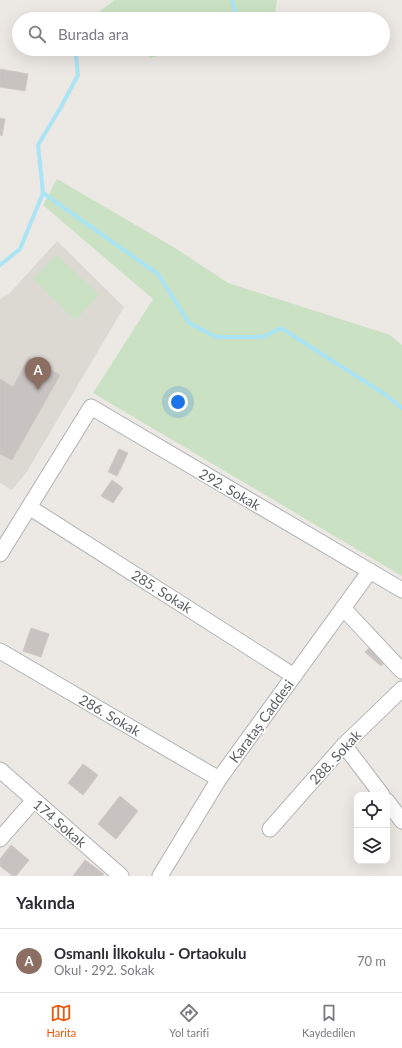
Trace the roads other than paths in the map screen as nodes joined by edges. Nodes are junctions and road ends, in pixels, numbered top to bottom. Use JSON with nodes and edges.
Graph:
{"nodes":[{"id":1,"x":29,"y":507,"type":"junction"},
{"id":2,"x":0,"y":554,"type":"edge"},
{"id":3,"x":370,"y":571,"type":"junction"},
{"id":4,"x":402,"y":590,"type":"edge"},
{"id":5,"x":343,"y":608,"type":"junction"},
{"id":6,"x":0,"y":651,"type":"edge"},
{"id":7,"x":402,"y":671,"type":"edge"},
{"id":8,"x":294,"y":676,"type":"junction"},
{"id":9,"x":402,"y":689,"type":"edge"},
{"id":10,"x":344,"y":746,"type":"junction"},
{"id":11,"x":0,"y":770,"type":"edge"},
{"id":12,"x":219,"y":779,"type":"junction"},
{"id":13,"x":380,"y":792,"type":"edge"},
{"id":14,"x":34,"y":800,"type":"junction"},
{"id":15,"x":390,"y":805,"type":"edge"},
{"id":16,"x":402,"y":821,"type":"edge"},
{"id":17,"x":270,"y":829,"type":"dead end"},
{"id":18,"x":0,"y":839,"type":"edge"},
{"id":19,"x":120,"y":876,"type":"edge"},
{"id":20,"x":160,"y":876,"type":"edge"}],
"edges":[{"from":1,"to":2,"type":"street"},
{"from":1,"to":3,"type":"street","name":"292. Sokak"},
{"from":1,"to":8,"type":"street","name":"285. Sokak"},
{"from":3,"to":4,"type":"street","name":"292. Sokak"},
{"from":3,"to":5,"type":"street","name":"Karataş Caddesi"},
{"from":5,"to":7,"type":"street"},
{"from":5,"to":8,"type":"street","name":"Karataş Caddesi"},
{"from":6,"to":12,"type":"street","name":"286. Sokak"},
{"from":8,"to":12,"type":"street","name":"Karataş Caddesi"},
{"from":9,"to":10,"type":"street","name":"288. Sokak"},
{"from":10,"to":13,"type":"street"},
{"from":10,"to":17,"type":"street","name":"288. Sokak"},
{"from":11,"to":14,"type":"street","name":"174 Sokak"},
{"from":12,"to":20,"type":"street","name":"Karataş Caddesi"},
{"from":14,"to":18,"type":"street"},
{"from":14,"to":19,"type":"street","name":"174 Sokak"},
{"from":15,"to":16,"type":"street"}]}
